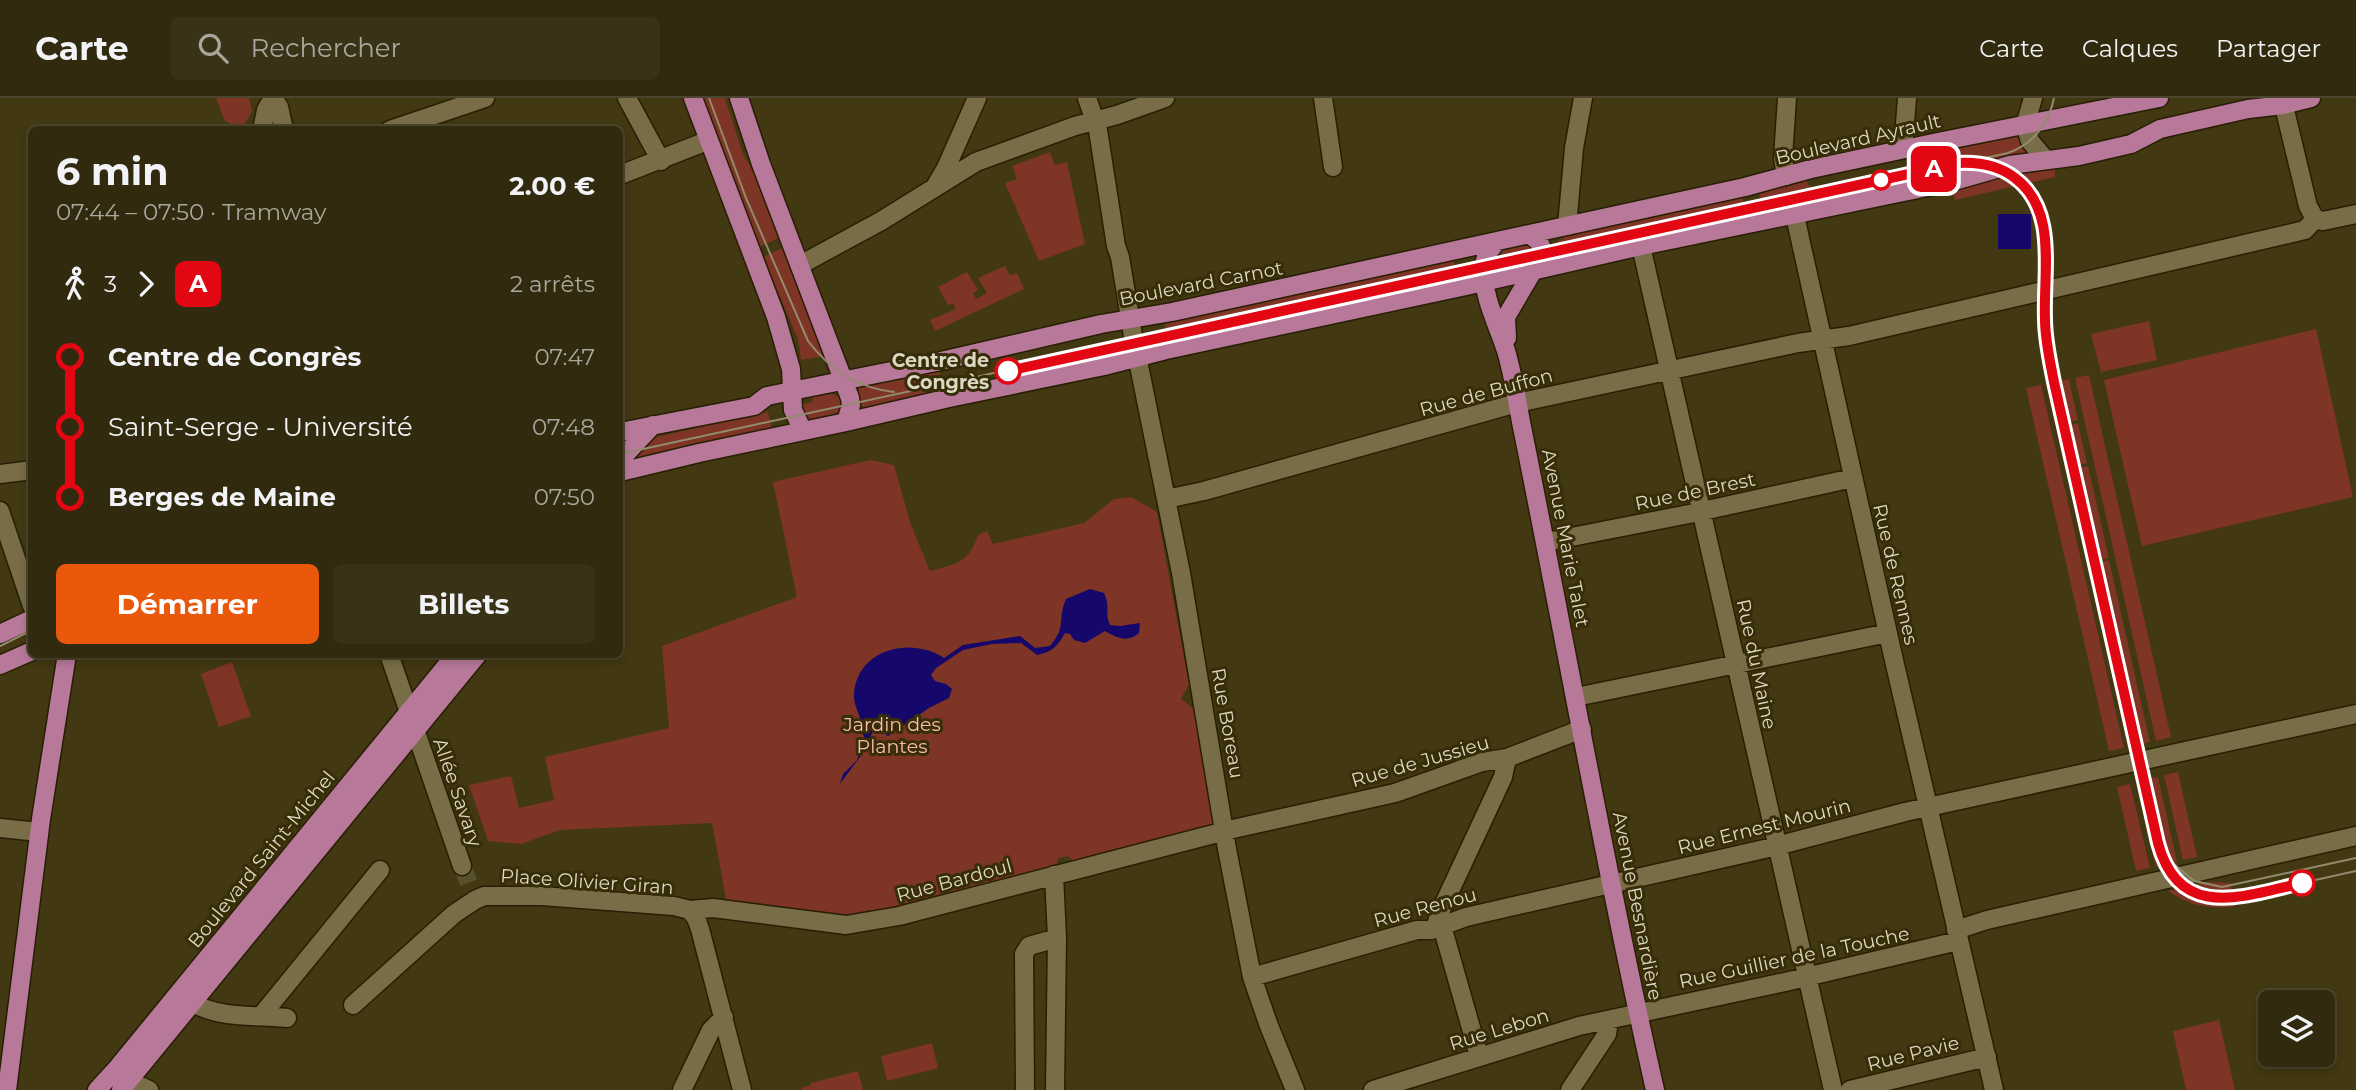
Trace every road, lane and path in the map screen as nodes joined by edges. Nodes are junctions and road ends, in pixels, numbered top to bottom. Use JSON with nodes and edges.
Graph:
{"nodes":[{"id":1,"x":273,"y":98,"type":"edge"},
{"id":2,"x":485,"y":98,"type":"edge"},
{"id":3,"x":627,"y":98,"type":"edge"},
{"id":4,"x":693,"y":98,"type":"edge"},
{"id":5,"x":739,"y":98,"type":"edge"},
{"id":6,"x":977,"y":98,"type":"edge"},
{"id":7,"x":1087,"y":98,"type":"edge"},
{"id":8,"x":1165,"y":98,"type":"edge"},
{"id":9,"x":1323,"y":98,"type":"edge"},
{"id":10,"x":1583,"y":98,"type":"edge"},
{"id":11,"x":1787,"y":98,"type":"edge"},
{"id":12,"x":1907,"y":98,"type":"edge"},
{"id":13,"x":2033,"y":98,"type":"edge"},
{"id":14,"x":2159,"y":98,"type":"edge"},
{"id":15,"x":2311,"y":98,"type":"edge"},
{"id":16,"x":2282,"y":101,"type":"edge"},
{"id":17,"x":1096,"y":121,"type":"junction"},
{"id":18,"x":421,"y":125,"type":"edge"},
{"id":19,"x":2025,"y":125,"type":"junction"},
{"id":20,"x":263,"y":126,"type":"edge"},
{"id":21,"x":284,"y":126,"type":"edge"},
{"id":22,"x":958,"y":137,"type":"junction"},
{"id":23,"x":707,"y":141,"type":"junction"},
{"id":24,"x":1903,"y":149,"type":"junction"},
{"id":25,"x":2045,"y":159,"type":"junction"},
{"id":26,"x":660,"y":161,"type":"junction"},
{"id":27,"x":976,"y":162,"type":"junction"},
{"id":28,"x":1334,"y":167,"type":"dead end"},
{"id":29,"x":623,"y":174,"type":"edge"},
{"id":30,"x":1786,"y":176,"type":"junction"},
{"id":31,"x":934,"y":188,"type":"junction"},
{"id":32,"x":2356,"y":214,"type":"edge"},
{"id":33,"x":1795,"y":216,"type":"junction"},
{"id":34,"x":2315,"y":219,"type":"junction"},
{"id":35,"x":1567,"y":226,"type":"junction"},
{"id":36,"x":1498,"y":241,"type":"junction"},
{"id":37,"x":1536,"y":241,"type":"junction"},
{"id":38,"x":1640,"y":247,"type":"junction"},
{"id":39,"x":800,"y":265,"type":"junction"},
{"id":40,"x":1533,"y":270,"type":"junction"},
{"id":41,"x":1484,"y":282,"type":"junction"},
{"id":42,"x":1130,"y":318,"type":"junction"},
{"id":43,"x":1821,"y":341,"type":"junction"},
{"id":44,"x":834,"y":354,"type":"junction"},
{"id":45,"x":1507,"y":356,"type":"junction"},
{"id":46,"x":1138,"y":358,"type":"junction"},
{"id":47,"x":1670,"y":372,"type":"junction"},
{"id":48,"x":878,"y":374,"type":"junction"},
{"id":49,"x":841,"y":385,"type":"junction"},
{"id":50,"x":791,"y":391,"type":"junction"},
{"id":51,"x":1517,"y":403,"type":"junction"},
{"id":52,"x":846,"y":422,"type":"junction"},
{"id":53,"x":653,"y":425,"type":"junction"},
{"id":54,"x":623,"y":431,"type":"edge"},
{"id":55,"x":803,"y":431,"type":"junction"},
{"id":56,"x":624,"y":467,"type":"edge"},
{"id":57,"x":28,"y":470,"type":"edge"},
{"id":58,"x":0,"y":474,"type":"edge"},
{"id":59,"x":1853,"y":478,"type":"junction"},
{"id":60,"x":1166,"y":499,"type":"junction"},
{"id":61,"x":0,"y":510,"type":"edge"},
{"id":62,"x":1702,"y":511,"type":"junction"},
{"id":63,"x":1546,"y":542,"type":"junction"},
{"id":64,"x":28,"y":594,"type":"edge"},
{"id":65,"x":28,"y":621,"type":"edge"},
{"id":66,"x":1888,"y":633,"type":"junction"},
{"id":67,"x":0,"y":634,"type":"edge"},
{"id":68,"x":28,"y":653,"type":"edge"},
{"id":69,"x":66,"y":658,"type":"edge"},
{"id":70,"x":390,"y":658,"type":"edge"},
{"id":71,"x":453,"y":658,"type":"edge"},
{"id":72,"x":475,"y":658,"type":"edge"},
{"id":73,"x":1735,"y":664,"type":"junction"},
{"id":74,"x":0,"y":665,"type":"edge"},
{"id":75,"x":1576,"y":697,"type":"junction"},
{"id":76,"x":408,"y":713,"type":"junction"},
{"id":77,"x":2356,"y":714,"type":"edge"},
{"id":78,"x":1582,"y":729,"type":"junction"},
{"id":79,"x":414,"y":732,"type":"junction"},
{"id":80,"x":1507,"y":758,"type":"junction"},
{"id":81,"x":1928,"y":809,"type":"junction"},
{"id":82,"x":0,"y":828,"type":"edge"},
{"id":83,"x":39,"y":832,"type":"junction"},
{"id":84,"x":1225,"y":833,"type":"junction"},
{"id":85,"x":2356,"y":836,"type":"edge"},
{"id":86,"x":1777,"y":846,"type":"junction"},
{"id":87,"x":461,"y":866,"type":"tunnel mouth"},
{"id":88,"x":380,"y":870,"type":"dead end"},
{"id":89,"x":1054,"y":876,"type":"junction"},
{"id":90,"x":1610,"y":883,"type":"junction"},
{"id":91,"x":690,"y":910,"type":"junction"},
{"id":92,"x":1438,"y":927,"type":"junction"},
{"id":93,"x":1957,"y":936,"type":"junction"},
{"id":94,"x":1057,"y":938,"type":"junction"},
{"id":95,"x":1252,"y":977,"type":"junction"},
{"id":96,"x":1807,"y":977,"type":"junction"},
{"id":97,"x":193,"y":1003,"type":"junction"},
{"id":98,"x":353,"y":1005,"type":"dead end"},
{"id":99,"x":1638,"y":1014,"type":"junction"},
{"id":100,"x":261,"y":1016,"type":"junction"},
{"id":101,"x":724,"y":1017,"type":"junction"},
{"id":102,"x":288,"y":1018,"type":"dead end"},
{"id":103,"x":1609,"y":1021,"type":"junction"},
{"id":104,"x":1479,"y":1056,"type":"junction"},
{"id":105,"x":1987,"y":1057,"type":"junction"},
{"id":106,"x":123,"y":1079,"type":"edge"},
{"id":107,"x":7,"y":1090,"type":"edge"},
{"id":108,"x":97,"y":1090,"type":"edge"},
{"id":109,"x":149,"y":1090,"type":"edge"},
{"id":110,"x":682,"y":1090,"type":"edge"},
{"id":111,"x":741,"y":1090,"type":"edge"},
{"id":112,"x":1025,"y":1090,"type":"edge"},
{"id":113,"x":1055,"y":1090,"type":"edge"},
{"id":114,"x":1295,"y":1090,"type":"edge"},
{"id":115,"x":1373,"y":1090,"type":"edge"},
{"id":116,"x":1570,"y":1090,"type":"edge"},
{"id":117,"x":1655,"y":1090,"type":"edge"},
{"id":118,"x":1833,"y":1090,"type":"edge"},
{"id":119,"x":1850,"y":1090,"type":"edge"},
{"id":120,"x":1994,"y":1090,"type":"edge"}],
"edges":[{"from":1,"to":20,"type":"street"},
{"from":1,"to":21,"type":"street"},
{"from":2,"to":18,"type":"street"},
{"from":3,"to":26,"type":"street"},
{"from":4,"to":23,"type":"main road"},
{"from":5,"to":39,"type":"main road"},
{"from":6,"to":22,"type":"street"},
{"from":7,"to":17,"type":"street","name":"Rue Boreau"},
{"from":8,"to":17,"type":"street"},
{"from":9,"to":28,"type":"street"},
{"from":10,"to":35,"type":"street"},
{"from":11,"to":30,"type":"street"},
{"from":12,"to":24,"type":"street"},
{"from":13,"to":19,"type":"street"},
{"from":14,"to":19,"type":"main road","name":"Boulevard Ayrault"},
{"from":15,"to":16,"type":"main road"},
{"from":16,"to":25,"type":"main road"},
{"from":16,"to":34,"type":"street"},
{"from":17,"to":27,"type":"street"},
{"from":17,"to":42,"type":"street","name":"Rue Boreau"},
{"from":19,"to":24,"type":"main road","name":"Boulevard Ayrault"},
{"from":19,"to":25,"type":"street"},
{"from":22,"to":27,"type":"street"},
{"from":22,"to":31,"type":"street"},
{"from":23,"to":26,"type":"street"},
{"from":23,"to":50,"type":"main road"},
{"from":24,"to":30,"type":"main road","name":"Boulevard Ayrault"},
{"from":25,"to":33,"type":"main road"},
{"from":26,"to":29,"type":"street"},
{"from":27,"to":31,"type":"street"},
{"from":30,"to":35,"type":"main road","name":"Boulevard Ayrault"},
{"from":31,"to":39,"type":"street"},
{"from":32,"to":34,"type":"street"},
{"from":33,"to":38,"type":"main road"},
{"from":33,"to":43,"type":"street","name":"Rue de Rennes"},
{"from":34,"to":43,"type":"street","name":"Rue de Buffon"},
{"from":35,"to":37,"type":"main road","name":"Boulevard Carnot"},
{"from":36,"to":37,"type":"main road","name":"Boulevard Carnot"},
{"from":36,"to":41,"type":"main road"},
{"from":36,"to":42,"type":"main road","name":"Boulevard Carnot"},
{"from":37,"to":40,"type":"main road","name":"Avenue Marie Talet"},
{"from":38,"to":40,"type":"main road"},
{"from":38,"to":47,"type":"street","name":"Rue du Maine"},
{"from":39,"to":44,"type":"main road"},
{"from":40,"to":41,"type":"main road"},
{"from":40,"to":45,"type":"main road","name":"Avenue Marie Talet"},
{"from":41,"to":45,"type":"main road","name":"Avenue Marie Talet"},
{"from":41,"to":46,"type":"main road"},
{"from":42,"to":46,"type":"street","name":"Rue Boreau"},
{"from":42,"to":48,"type":"main road","name":"Boulevard Carnot"},
{"from":43,"to":47,"type":"street","name":"Rue de Buffon"},
{"from":43,"to":59,"type":"street","name":"Rue de Rennes"},
{"from":44,"to":48,"type":"main road"},
{"from":44,"to":49,"type":"main road"},
{"from":45,"to":51,"type":"main road","name":"Avenue Marie Talet"},
{"from":46,"to":52,"type":"main road"},
{"from":46,"to":60,"type":"street","name":"Rue Boreau"},
{"from":47,"to":51,"type":"street","name":"Rue de Buffon"},
{"from":47,"to":62,"type":"street","name":"Rue du Maine"},
{"from":48,"to":49,"type":"main road","name":"Boulevard Carnot"},
{"from":49,"to":50,"type":"main road","name":"Boulevard Carnot"},
{"from":49,"to":52,"type":"main road"},
{"from":50,"to":53,"type":"main road"},
{"from":50,"to":55,"type":"main road"},
{"from":51,"to":60,"type":"street","name":"Rue de Buffon"},
{"from":51,"to":63,"type":"main road","name":"Avenue Marie Talet"},
{"from":52,"to":55,"type":"main road"},
{"from":53,"to":54,"type":"main road"},
{"from":53,"to":56,"type":"main road"},
{"from":55,"to":56,"type":"main road"},
{"from":57,"to":58,"type":"street"},
{"from":59,"to":62,"type":"street","name":"Rue de Brest"},
{"from":59,"to":66,"type":"street","name":"Rue de Rennes"},
{"from":60,"to":84,"type":"street","name":"Rue Boreau"},
{"from":61,"to":64,"type":"street"},
{"from":62,"to":63,"type":"street","name":"Rue de Brest"},
{"from":62,"to":73,"type":"street","name":"Rue du Maine"},
{"from":63,"to":75,"type":"main road","name":"Avenue Marie Talet"},
{"from":65,"to":67,"type":"main road"},
{"from":66,"to":73,"type":"street"},
{"from":66,"to":81,"type":"street","name":"Rue de Rennes"},
{"from":68,"to":74,"type":"main road"},
{"from":69,"to":83,"type":"main road"},
{"from":70,"to":76,"type":"street","name":"Allée Savary"},
{"from":71,"to":76,"type":"main road","name":"Boulevard Saint-Michel"},
{"from":72,"to":79,"type":"main road","name":"Boulevard Saint-Michel"},
{"from":73,"to":75,"type":"street"},
{"from":73,"to":86,"type":"street","name":"Rue du Maine"},
{"from":75,"to":78,"type":"main road","name":"Avenue Marie Talet"},
{"from":76,"to":79,"type":"street","name":"Allée Savary"},
{"from":76,"to":106,"type":"main road","name":"Boulevard Saint-Michel"},
{"from":77,"to":81,"type":"street","name":"Rue Ernest Mourin"},
{"from":78,"to":80,"type":"street","name":"Rue de Jussieu"},
{"from":78,"to":90,"type":"main road","name":"Avenue Besnardière"},
{"from":79,"to":87,"type":"street","name":"Allée Savary"},
{"from":79,"to":97,"type":"main road","name":"Boulevard Saint-Michel"},
{"from":80,"to":84,"type":"street","name":"Rue de Jussieu"},
{"from":80,"to":92,"type":"street"},
{"from":81,"to":86,"type":"street","name":"Rue Ernest Mourin"},
{"from":81,"to":93,"type":"street","name":"Rue de Rennes"},
{"from":82,"to":83,"type":"street"},
{"from":83,"to":107,"type":"main road"},
{"from":84,"to":89,"type":"street","name":"Rue Bardoul"},
{"from":84,"to":95,"type":"street","name":"Rue Boreau"},
{"from":85,"to":93,"type":"street","name":"Rue Guillier de la Touche"},
{"from":86,"to":90,"type":"street","name":"Rue Ernest Mourin"},
{"from":86,"to":96,"type":"street","name":"Rue du Maine"},
{"from":88,"to":100,"type":"street"},
{"from":89,"to":91,"type":"street","name":"Rue Bardoul"},
{"from":89,"to":94,"type":"street"},
{"from":90,"to":92,"type":"street","name":"Rue Renou"},
{"from":90,"to":99,"type":"main road","name":"Avenue Besnardière"},
{"from":91,"to":98,"type":"street","name":"Place Olivier Giran"},
{"from":91,"to":101,"type":"street"},
{"from":92,"to":95,"type":"street","name":"Rue Renou"},
{"from":92,"to":104,"type":"street"},
{"from":93,"to":96,"type":"street","name":"Rue Guillier de la Touche"},
{"from":93,"to":105,"type":"street","name":"Rue de Rennes"},
{"from":94,"to":112,"type":"street"},
{"from":94,"to":113,"type":"street"},
{"from":95,"to":114,"type":"street","name":"Rue Boreau"},
{"from":96,"to":99,"type":"street","name":"Rue Guillier de la Touche"},
{"from":96,"to":118,"type":"street","name":"Rue du Maine"},
{"from":97,"to":100,"type":"street"},
{"from":97,"to":106,"type":"main road","name":"Boulevard Saint-Michel"},
{"from":99,"to":103,"type":"street","name":"Rue Lebon"},
{"from":99,"to":117,"type":"main road","name":"Avenue Besnardière"},
{"from":100,"to":102,"type":"street"},
{"from":101,"to":110,"type":"street"},
{"from":101,"to":111,"type":"street"},
{"from":103,"to":104,"type":"street","name":"Rue Lebon"},
{"from":103,"to":116,"type":"street"},
{"from":104,"to":115,"type":"street","name":"Rue Lebon"},
{"from":105,"to":119,"type":"street","name":"Rue Pavie"},
{"from":105,"to":120,"type":"street","name":"Rue de Rennes"},
{"from":106,"to":108,"type":"main road","name":"Boulevard Saint-Michel"},
{"from":106,"to":109,"type":"street"}]}
